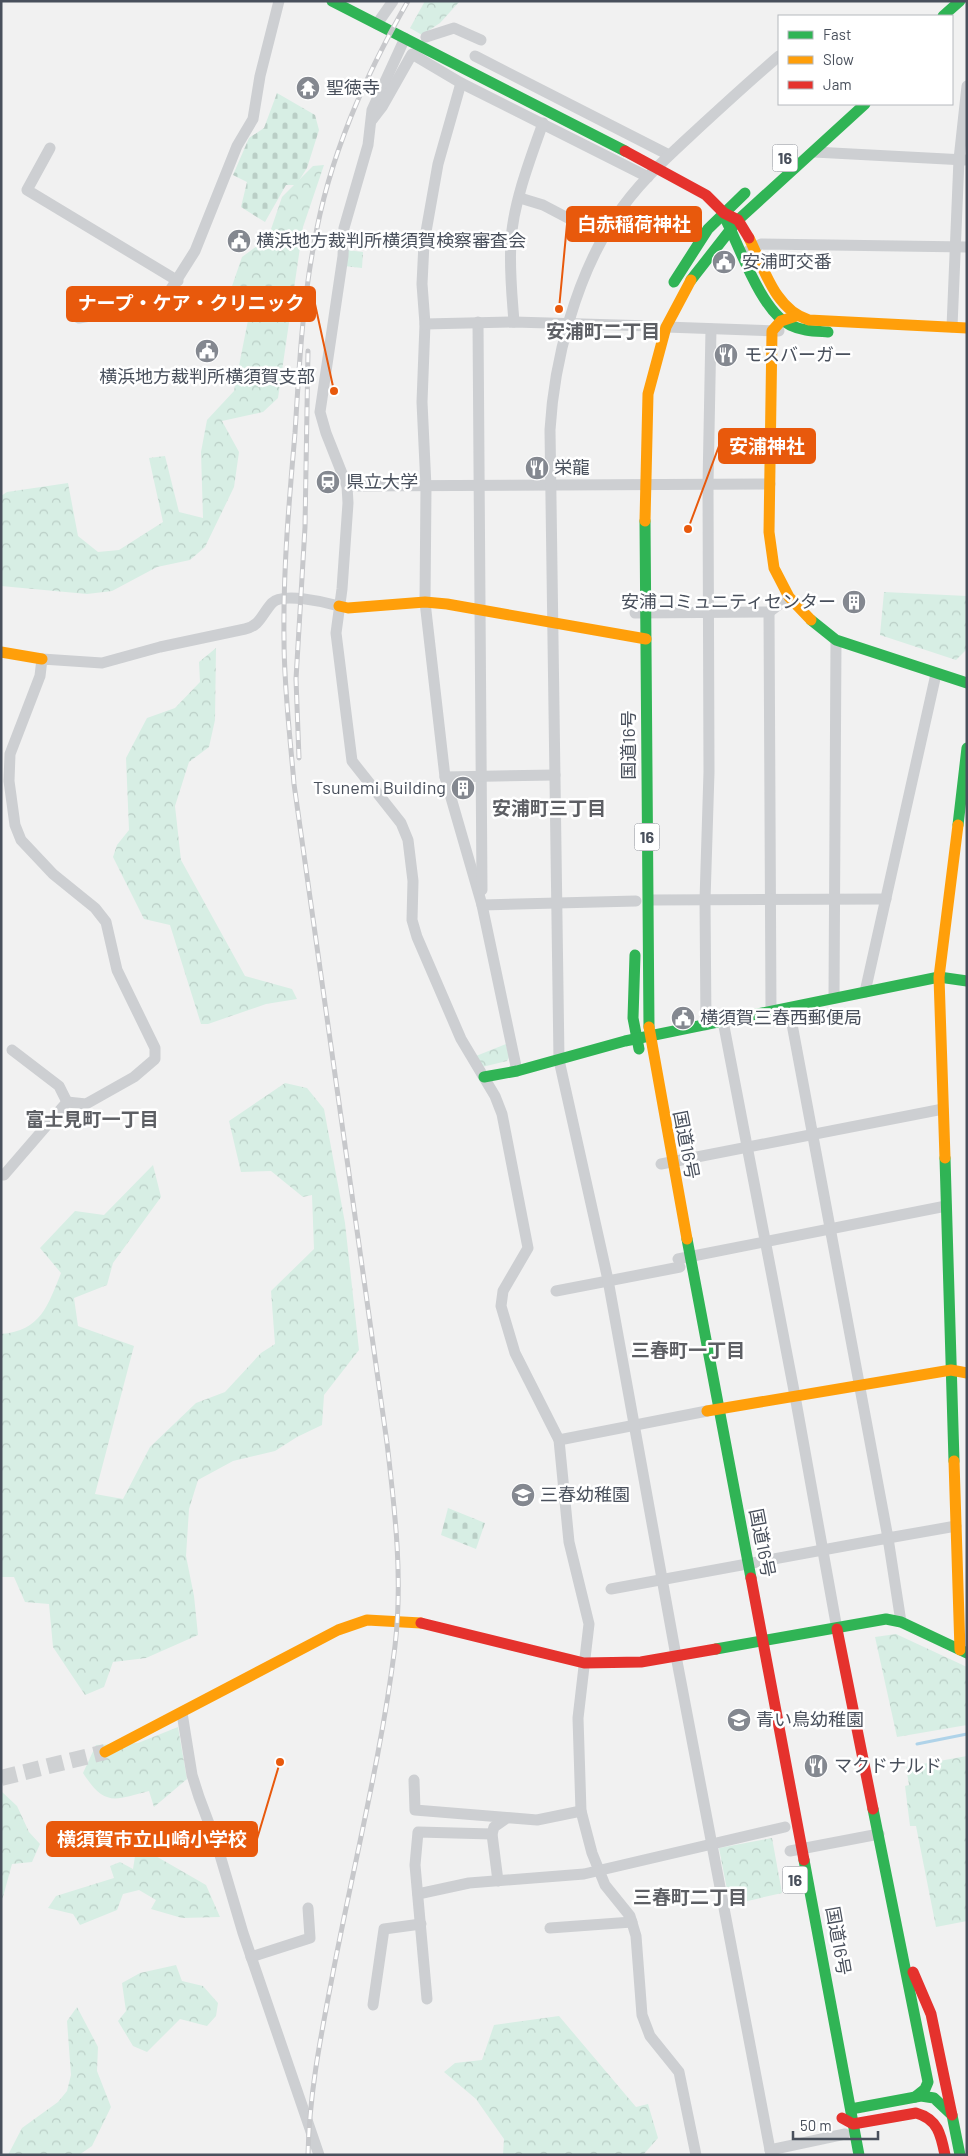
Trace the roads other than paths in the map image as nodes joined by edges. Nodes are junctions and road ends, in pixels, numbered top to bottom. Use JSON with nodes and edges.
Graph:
{"nodes":[{"id":1,"x":279,"y":1,"type":"edge"},
{"id":2,"x":332,"y":1,"type":"edge"},
{"id":3,"x":393,"y":1,"type":"edge"},
{"id":4,"x":960,"y":1,"type":"edge"},
{"id":5,"x":967,"y":11,"type":"edge"},
{"id":6,"x":944,"y":15,"type":"edge"},
{"id":7,"x":953,"y":23,"type":"edge"},
{"id":8,"x":377,"y":24,"type":"junction"},
{"id":9,"x":426,"y":37,"type":"dead end"},
{"id":10,"x":405,"y":38,"type":"junction"},
{"id":11,"x":481,"y":40,"type":"dead end"},
{"id":12,"x":475,"y":56,"type":"dead end"},
{"id":13,"x":778,"y":57,"type":"edge"},
{"id":14,"x":461,"y":83,"type":"junction"},
{"id":15,"x":967,"y":86,"type":"edge"},
{"id":16,"x":864,"y":105,"type":"edge"},
{"id":17,"x":370,"y":122,"type":"junction"},
{"id":18,"x":543,"y":123,"type":"junction"},
{"id":19,"x":50,"y":148,"type":"dead end"},
{"id":20,"x":812,"y":152,"type":"junction"},
{"id":21,"x":669,"y":155,"type":"junction"},
{"id":22,"x":963,"y":160,"type":"edge"},
{"id":23,"x":657,"y":167,"type":"junction"},
{"id":24,"x":648,"y":177,"type":"junction"},
{"id":25,"x":751,"y":188,"type":"dead end"},
{"id":26,"x":520,"y":198,"type":"junction"},
{"id":27,"x":724,"y":213,"type":"junction"},
{"id":28,"x":738,"y":220,"type":"junction"},
{"id":29,"x":730,"y":230,"type":"junction"},
{"id":30,"x":604,"y":237,"type":"junction"},
{"id":31,"x":755,"y":247,"type":"junction"},
{"id":32,"x":961,"y":247,"type":"edge"},
{"id":33,"x":744,"y":253,"type":"junction"},
{"id":34,"x":178,"y":281,"type":"junction"},
{"id":35,"x":772,"y":282,"type":"junction"},
{"id":36,"x":667,"y":296,"type":"dead end"},
{"id":37,"x":73,"y":315,"type":"dead end"},
{"id":38,"x":796,"y":316,"type":"junction"},
{"id":39,"x":781,"y":321,"type":"junction"},
{"id":40,"x":478,"y":322,"type":"junction"},
{"id":41,"x":514,"y":322,"type":"junction"},
{"id":42,"x":570,"y":323,"type":"junction"},
{"id":43,"x":425,"y":324,"type":"junction"},
{"id":44,"x":652,"y":327,"type":"dead end"},
{"id":45,"x":666,"y":327,"type":"junction"},
{"id":46,"x":952,"y":327,"type":"junction"},
{"id":47,"x":967,"y":328,"type":"edge"},
{"id":48,"x":711,"y":329,"type":"junction"},
{"id":49,"x":772,"y":331,"type":"junction"},
{"id":50,"x":805,"y":331,"type":"junction"},
{"id":51,"x":967,"y":339,"type":"edge"},
{"id":52,"x":632,"y":472,"type":"dead end"},
{"id":53,"x":708,"y":484,"type":"junction"},
{"id":54,"x":770,"y":484,"type":"junction"},
{"id":55,"x":640,"y":485,"type":"junction"},
{"id":56,"x":347,"y":486,"type":"junction"},
{"id":57,"x":479,"y":486,"type":"junction"},
{"id":58,"x":552,"y":486,"type":"junction"},
{"id":59,"x":426,"y":487,"type":"junction"},
{"id":60,"x":789,"y":596,"type":"junction"},
{"id":61,"x":426,"y":602,"type":"junction"},
{"id":62,"x":340,"y":606,"type":"junction"},
{"id":63,"x":479,"y":609,"type":"junction"},
{"id":64,"x":770,"y":612,"type":"junction"},
{"id":65,"x":641,"y":613,"type":"junction"},
{"id":66,"x":709,"y":613,"type":"junction"},
{"id":67,"x":554,"y":623,"type":"junction"},
{"id":68,"x":640,"y":638,"type":"junction"},
{"id":69,"x":836,"y":640,"type":"junction"},
{"id":70,"x":3,"y":650,"type":"edge"},
{"id":71,"x":42,"y":659,"type":"junction"},
{"id":72,"x":936,"y":674,"type":"junction"},
{"id":73,"x":967,"y":683,"type":"edge"},
{"id":74,"x":634,"y":696,"type":"dead end"},
{"id":75,"x":967,"y":748,"type":"edge"},
{"id":76,"x":481,"y":776,"type":"junction"},
{"id":77,"x":555,"y":776,"type":"junction"},
{"id":78,"x":445,"y":777,"type":"junction"},
{"id":79,"x":886,"y":899,"type":"junction"},
{"id":80,"x":649,"y":900,"type":"junction"},
{"id":81,"x":705,"y":900,"type":"junction"},
{"id":82,"x":771,"y":900,"type":"junction"},
{"id":83,"x":836,"y":900,"type":"junction"},
{"id":84,"x":636,"y":901,"type":"dead end"},
{"id":85,"x":557,"y":903,"type":"junction"},
{"id":86,"x":482,"y":904,"type":"junction"},
{"id":87,"x":635,"y":940,"type":"dead end"},
{"id":88,"x":939,"y":977,"type":"junction"},
{"id":89,"x":967,"y":981,"type":"edge"},
{"id":90,"x":865,"y":992,"type":"junction"},
{"id":91,"x":834,"y":998,"type":"junction"},
{"id":92,"x":789,"y":1008,"type":"junction"},
{"id":93,"x":771,"y":1011,"type":"junction"},
{"id":94,"x":723,"y":1021,"type":"junction"},
{"id":95,"x":706,"y":1024,"type":"junction"},
{"id":96,"x":649,"y":1036,"type":"junction"},
{"id":97,"x":637,"y":1038,"type":"junction"},
{"id":98,"x":12,"y":1050,"type":"dead end"},
{"id":99,"x":558,"y":1060,"type":"junction"},
{"id":100,"x":641,"y":1066,"type":"dead end"},
{"id":101,"x":516,"y":1071,"type":"junction"},
{"id":102,"x":484,"y":1077,"type":"junction"},
{"id":103,"x":67,"y":1102,"type":"junction"},
{"id":104,"x":943,"y":1109,"type":"junction"},
{"id":105,"x":812,"y":1134,"type":"junction"},
{"id":106,"x":746,"y":1147,"type":"junction"},
{"id":107,"x":8,"y":1151,"type":"dead end"},
{"id":108,"x":17,"y":1159,"type":"junction"},
{"id":109,"x":664,"y":1163,"type":"junction"},
{"id":110,"x":1,"y":1175,"type":"edge"},
{"id":111,"x":946,"y":1206,"type":"junction"},
{"id":112,"x":829,"y":1229,"type":"junction"},
{"id":113,"x":765,"y":1242,"type":"junction"},
{"id":114,"x":681,"y":1261,"type":"junction"},
{"id":115,"x":608,"y":1280,"type":"junction"},
{"id":116,"x":556,"y":1291,"type":"dead end"},
{"id":117,"x":951,"y":1370,"type":"junction"},
{"id":118,"x":967,"y":1372,"type":"edge"},
{"id":119,"x":860,"y":1385,"type":"junction"},
{"id":120,"x":795,"y":1396,"type":"junction"},
{"id":121,"x":710,"y":1407,"type":"junction"},
{"id":122,"x":634,"y":1425,"type":"junction"},
{"id":123,"x":709,"y":1426,"type":"dead end"},
{"id":124,"x":559,"y":1440,"type":"junction"},
{"id":125,"x":956,"y":1526,"type":"junction"},
{"id":126,"x":888,"y":1538,"type":"junction"},
{"id":127,"x":824,"y":1550,"type":"junction"},
{"id":128,"x":748,"y":1564,"type":"junction"},
{"id":129,"x":662,"y":1580,"type":"junction"},
{"id":130,"x":611,"y":1589,"type":"dead end"},
{"id":131,"x":901,"y":1622,"type":"junction"},
{"id":132,"x":837,"y":1629,"type":"junction"},
{"id":133,"x":763,"y":1640,"type":"junction"},
{"id":134,"x":964,"y":1651,"type":"edge"},
{"id":135,"x":676,"y":1656,"type":"junction"},
{"id":136,"x":584,"y":1663,"type":"junction"},
{"id":137,"x":182,"y":1713,"type":"junction"},
{"id":138,"x":105,"y":1752,"type":"tunnel mouth"},
{"id":139,"x":414,"y":1780,"type":"dead end"},
{"id":140,"x":581,"y":1811,"type":"junction"},
{"id":141,"x":507,"y":1818,"type":"junction"},
{"id":142,"x":784,"y":1822,"type":"joint"},
{"id":143,"x":492,"y":1834,"type":"junction"},
{"id":144,"x":879,"y":1834,"type":"junction"},
{"id":145,"x":712,"y":1842,"type":"junction"},
{"id":146,"x":803,"y":1848,"type":"junction"},
{"id":147,"x":791,"y":1856,"type":"joint"},
{"id":148,"x":600,"y":1871,"type":"junction"},
{"id":149,"x":498,"y":1881,"type":"junction"},
{"id":150,"x":797,"y":1889,"type":"dead end"},
{"id":151,"x":418,"y":1894,"type":"junction"},
{"id":152,"x":308,"y":1908,"type":"dead end"},
{"id":153,"x":632,"y":1922,"type":"junction"},
{"id":154,"x":421,"y":1924,"type":"junction"},
{"id":155,"x":550,"y":1928,"type":"dead end"},
{"id":156,"x":900,"y":1942,"type":"junction"},
{"id":157,"x":251,"y":1957,"type":"junction"},
{"id":158,"x":427,"y":1999,"type":"dead end"},
{"id":159,"x":373,"y":2005,"type":"dead end"},
{"id":160,"x":915,"y":2096,"type":"junction"},
{"id":161,"x":851,"y":2109,"type":"junction"},
{"id":162,"x":952,"y":2114,"type":"junction"},
{"id":163,"x":842,"y":2118,"type":"junction"},
{"id":164,"x":853,"y":2124,"type":"junction"},
{"id":165,"x":845,"y":2134,"type":"junction"},
{"id":166,"x":770,"y":2152,"type":"edge"},
{"id":167,"x":319,"y":2155,"type":"edge"},
{"id":168,"x":696,"y":2155,"type":"edge"},
{"id":169,"x":848,"y":2155,"type":"edge"},
{"id":170,"x":859,"y":2155,"type":"edge"},
{"id":171,"x":945,"y":2155,"type":"edge"},
{"id":172,"x":960,"y":2155,"type":"edge"}],
"edges":[{"from":1,"to":34,"type":"street"},
{"from":2,"to":8,"type":"main road"},
{"from":3,"to":8,"type":"street"},
{"from":4,"to":6,"type":"main road"},
{"from":5,"to":7,"type":"main road"},
{"from":8,"to":10,"type":"main road"},
{"from":9,"to":11,"type":"street"},
{"from":10,"to":17,"type":"street"},
{"from":10,"to":23,"type":"main road"},
{"from":12,"to":21,"type":"street"},
{"from":13,"to":21,"type":"street"},
{"from":14,"to":17,"type":"street"},
{"from":14,"to":18,"type":"street"},
{"from":14,"to":43,"type":"street"},
{"from":15,"to":22,"type":"street"},
{"from":16,"to":20,"type":"main road","name":"国道16号","number":"16"},
{"from":17,"to":56,"type":"street"},
{"from":18,"to":24,"type":"street"},
{"from":18,"to":26,"type":"street"},
{"from":19,"to":34,"type":"street"},
{"from":20,"to":22,"type":"street"},
{"from":20,"to":28,"type":"main road","name":"国道16号","number":"16"},
{"from":21,"to":23,"type":"street"},
{"from":22,"to":32,"type":"street"},
{"from":23,"to":24,"type":"street"},
{"from":23,"to":27,"type":"main road"},
{"from":24,"to":30,"type":"street"},
{"from":25,"to":27,"type":"main road"},
{"from":26,"to":30,"type":"street"},
{"from":26,"to":41,"type":"street"},
{"from":27,"to":28,"type":"main road"},
{"from":27,"to":29,"type":"main road"},
{"from":27,"to":36,"type":"main road"},
{"from":28,"to":29,"type":"main road","name":"国道16号","number":"16"},
{"from":28,"to":31,"type":"main road"},
{"from":29,"to":33,"type":"main road"},
{"from":29,"to":45,"type":"main road","name":"国道16号","number":"16"},
{"from":30,"to":42,"type":"street"},
{"from":31,"to":32,"type":"street"},
{"from":31,"to":33,"type":"street"},
{"from":31,"to":35,"type":"main road"},
{"from":32,"to":46,"type":"street"},
{"from":33,"to":39,"type":"main road"},
{"from":34,"to":37,"type":"street"},
{"from":35,"to":38,"type":"main road"},
{"from":35,"to":39,"type":"main road"},
{"from":38,"to":39,"type":"main road"},
{"from":38,"to":46,"type":"main road"},
{"from":39,"to":49,"type":"main road"},
{"from":39,"to":50,"type":"main road"},
{"from":40,"to":41,"type":"street"},
{"from":40,"to":43,"type":"street"},
{"from":40,"to":57,"type":"street"},
{"from":41,"to":42,"type":"street"},
{"from":42,"to":44,"type":"street"},
{"from":42,"to":58,"type":"street"},
{"from":43,"to":59,"type":"street"},
{"from":45,"to":48,"type":"street"},
{"from":45,"to":55,"type":"main road","name":"国道16号","number":"16"},
{"from":46,"to":47,"type":"main road"},
{"from":48,"to":49,"type":"street"},
{"from":48,"to":53,"type":"street"},
{"from":49,"to":50,"type":"street"},
{"from":49,"to":54,"type":"main road"},
{"from":50,"to":51,"type":"main road"},
{"from":52,"to":55,"type":"main road","name":"国道16号","number":"16"},
{"from":53,"to":54,"type":"street"},
{"from":53,"to":55,"type":"street"},
{"from":53,"to":66,"type":"street"},
{"from":54,"to":60,"type":"main road"},
{"from":55,"to":58,"type":"street"},
{"from":55,"to":65,"type":"main road","name":"国道16号","number":"16"},
{"from":56,"to":59,"type":"street"},
{"from":56,"to":62,"type":"street"},
{"from":57,"to":58,"type":"street"},
{"from":57,"to":59,"type":"street"},
{"from":57,"to":63,"type":"street"},
{"from":58,"to":67,"type":"street"},
{"from":59,"to":61,"type":"street"},
{"from":60,"to":64,"type":"street"},
{"from":60,"to":69,"type":"main road"},
{"from":61,"to":62,"type":"main road"},
{"from":61,"to":63,"type":"main road"},
{"from":61,"to":78,"type":"street"},
{"from":62,"to":71,"type":"street"},
{"from":62,"to":102,"type":"street"},
{"from":63,"to":67,"type":"main road"},
{"from":63,"to":76,"type":"street"},
{"from":64,"to":66,"type":"street"},
{"from":64,"to":82,"type":"street"},
{"from":65,"to":66,"type":"street"},
{"from":65,"to":68,"type":"main road","name":"国道16号","number":"16"},
{"from":66,"to":81,"type":"street"},
{"from":67,"to":68,"type":"main road"},
{"from":67,"to":77,"type":"street"},
{"from":68,"to":74,"type":"main road","name":"国道16号","number":"16"},
{"from":68,"to":80,"type":"main road","name":"国道16号","number":"16"},
{"from":69,"to":72,"type":"main road"},
{"from":69,"to":83,"type":"street"},
{"from":70,"to":71,"type":"main road"},
{"from":71,"to":103,"type":"street"},
{"from":72,"to":73,"type":"main road"},
{"from":72,"to":79,"type":"street"},
{"from":75,"to":88,"type":"main road"},
{"from":76,"to":77,"type":"street"},
{"from":76,"to":78,"type":"street"},
{"from":76,"to":86,"type":"street"},
{"from":77,"to":85,"type":"street"},
{"from":78,"to":86,"type":"street"},
{"from":79,"to":83,"type":"street"},
{"from":79,"to":90,"type":"street"},
{"from":80,"to":81,"type":"street"},
{"from":80,"to":96,"type":"main road","name":"国道16号","number":"16"},
{"from":81,"to":82,"type":"street"},
{"from":81,"to":95,"type":"street"},
{"from":82,"to":83,"type":"street"},
{"from":82,"to":93,"type":"street"},
{"from":83,"to":91,"type":"street"},
{"from":84,"to":85,"type":"street"},
{"from":85,"to":86,"type":"street"},
{"from":85,"to":99,"type":"street"},
{"from":86,"to":101,"type":"street"},
{"from":87,"to":97,"type":"main road"},
{"from":88,"to":89,"type":"main road"},
{"from":88,"to":90,"type":"main road"},
{"from":88,"to":104,"type":"main road"},
{"from":90,"to":91,"type":"main road"},
{"from":91,"to":92,"type":"main road"},
{"from":92,"to":93,"type":"main road"},
{"from":92,"to":105,"type":"street"},
{"from":93,"to":94,"type":"main road"},
{"from":94,"to":95,"type":"main road"},
{"from":94,"to":106,"type":"street"},
{"from":95,"to":96,"type":"main road"},
{"from":96,"to":97,"type":"main road"},
{"from":96,"to":109,"type":"main road","name":"国道16号","number":"16"},
{"from":97,"to":99,"type":"main road"},
{"from":97,"to":100,"type":"main road"},
{"from":98,"to":103,"type":"street"},
{"from":99,"to":101,"type":"main road"},
{"from":99,"to":115,"type":"street"},
{"from":101,"to":102,"type":"main road"},
{"from":102,"to":124,"type":"street"},
{"from":103,"to":108,"type":"street"},
{"from":104,"to":105,"type":"street"},
{"from":104,"to":111,"type":"main road"},
{"from":105,"to":106,"type":"street"},
{"from":105,"to":112,"type":"street"},
{"from":106,"to":109,"type":"street"},
{"from":106,"to":113,"type":"street"},
{"from":107,"to":108,"type":"street"},
{"from":108,"to":110,"type":"street"},
{"from":109,"to":114,"type":"main road","name":"国道16号","number":"16"},
{"from":111,"to":112,"type":"street"},
{"from":111,"to":117,"type":"main road"},
{"from":112,"to":113,"type":"street"},
{"from":112,"to":119,"type":"street"},
{"from":113,"to":114,"type":"street"},
{"from":113,"to":120,"type":"street"},
{"from":114,"to":115,"type":"street"},
{"from":114,"to":121,"type":"main road","name":"国道16号","number":"16"},
{"from":115,"to":116,"type":"street"},
{"from":115,"to":122,"type":"street"},
{"from":117,"to":118,"type":"main road"},
{"from":117,"to":119,"type":"main road"},
{"from":117,"to":125,"type":"main road"},
{"from":119,"to":120,"type":"main road"},
{"from":119,"to":126,"type":"street"},
{"from":120,"to":121,"type":"main road"},
{"from":120,"to":127,"type":"street"},
{"from":121,"to":122,"type":"street"},
{"from":121,"to":123,"type":"main road","name":"国道16号","number":"16"},
{"from":121,"to":128,"type":"main road","name":"国道16号","number":"16"},
{"from":122,"to":124,"type":"street"},
{"from":122,"to":129,"type":"street"},
{"from":124,"to":136,"type":"street"},
{"from":125,"to":126,"type":"street"},
{"from":125,"to":134,"type":"main road"},
{"from":126,"to":127,"type":"street"},
{"from":126,"to":131,"type":"street"},
{"from":127,"to":128,"type":"street"},
{"from":127,"to":132,"type":"street"},
{"from":128,"to":129,"type":"street"},
{"from":128,"to":133,"type":"main road","name":"国道16号","number":"16"},
{"from":129,"to":130,"type":"street"},
{"from":129,"to":135,"type":"street"},
{"from":131,"to":132,"type":"main road"},
{"from":131,"to":134,"type":"main road"},
{"from":132,"to":133,"type":"main road"},
{"from":132,"to":144,"type":"main road"},
{"from":133,"to":135,"type":"main road"},
{"from":133,"to":146,"type":"main road","name":"国道16号","number":"16"},
{"from":135,"to":136,"type":"main road"},
{"from":135,"to":145,"type":"street"},
{"from":136,"to":137,"type":"main road"},
{"from":136,"to":140,"type":"street"},
{"from":137,"to":138,"type":"main road"},
{"from":137,"to":157,"type":"street"},
{"from":139,"to":141,"type":"street"},
{"from":140,"to":141,"type":"street"},
{"from":140,"to":148,"type":"street"},
{"from":141,"to":143,"type":"street"},
{"from":142,"to":145,"type":"street"},
{"from":142,"to":147,"type":"main road","number":"16"},
{"from":143,"to":149,"type":"street"},
{"from":143,"to":151,"type":"street"},
{"from":144,"to":146,"type":"street"},
{"from":144,"to":156,"type":"main road"},
{"from":145,"to":148,"type":"street"},
{"from":145,"to":166,"type":"street"},
{"from":146,"to":147,"type":"street"},
{"from":146,"to":161,"type":"main road","name":"国道16号","number":"16"},
{"from":148,"to":149,"type":"street"},
{"from":148,"to":153,"type":"street"},
{"from":149,"to":151,"type":"street"},
{"from":150,"to":163,"type":"main road","name":"国道16号","number":"16"},
{"from":151,"to":154,"type":"street"},
{"from":152,"to":157,"type":"street"},
{"from":153,"to":155,"type":"street"},
{"from":153,"to":168,"type":"street"},
{"from":154,"to":158,"type":"street"},
{"from":154,"to":159,"type":"street"},
{"from":156,"to":160,"type":"main road"},
{"from":156,"to":162,"type":"main road"},
{"from":157,"to":167,"type":"street"},
{"from":160,"to":161,"type":"main road"},
{"from":160,"to":162,"type":"main road"},
{"from":161,"to":163,"type":"main road"},
{"from":161,"to":164,"type":"main road","name":"国道16号"},
{"from":162,"to":172,"type":"main road"},
{"from":163,"to":164,"type":"main road"},
{"from":163,"to":165,"type":"main road","name":"国道16号"},
{"from":164,"to":170,"type":"main road","name":"国道16号"},
{"from":164,"to":171,"type":"main road"},
{"from":165,"to":166,"type":"street"},
{"from":165,"to":169,"type":"main road","name":"国道16号"}]}
